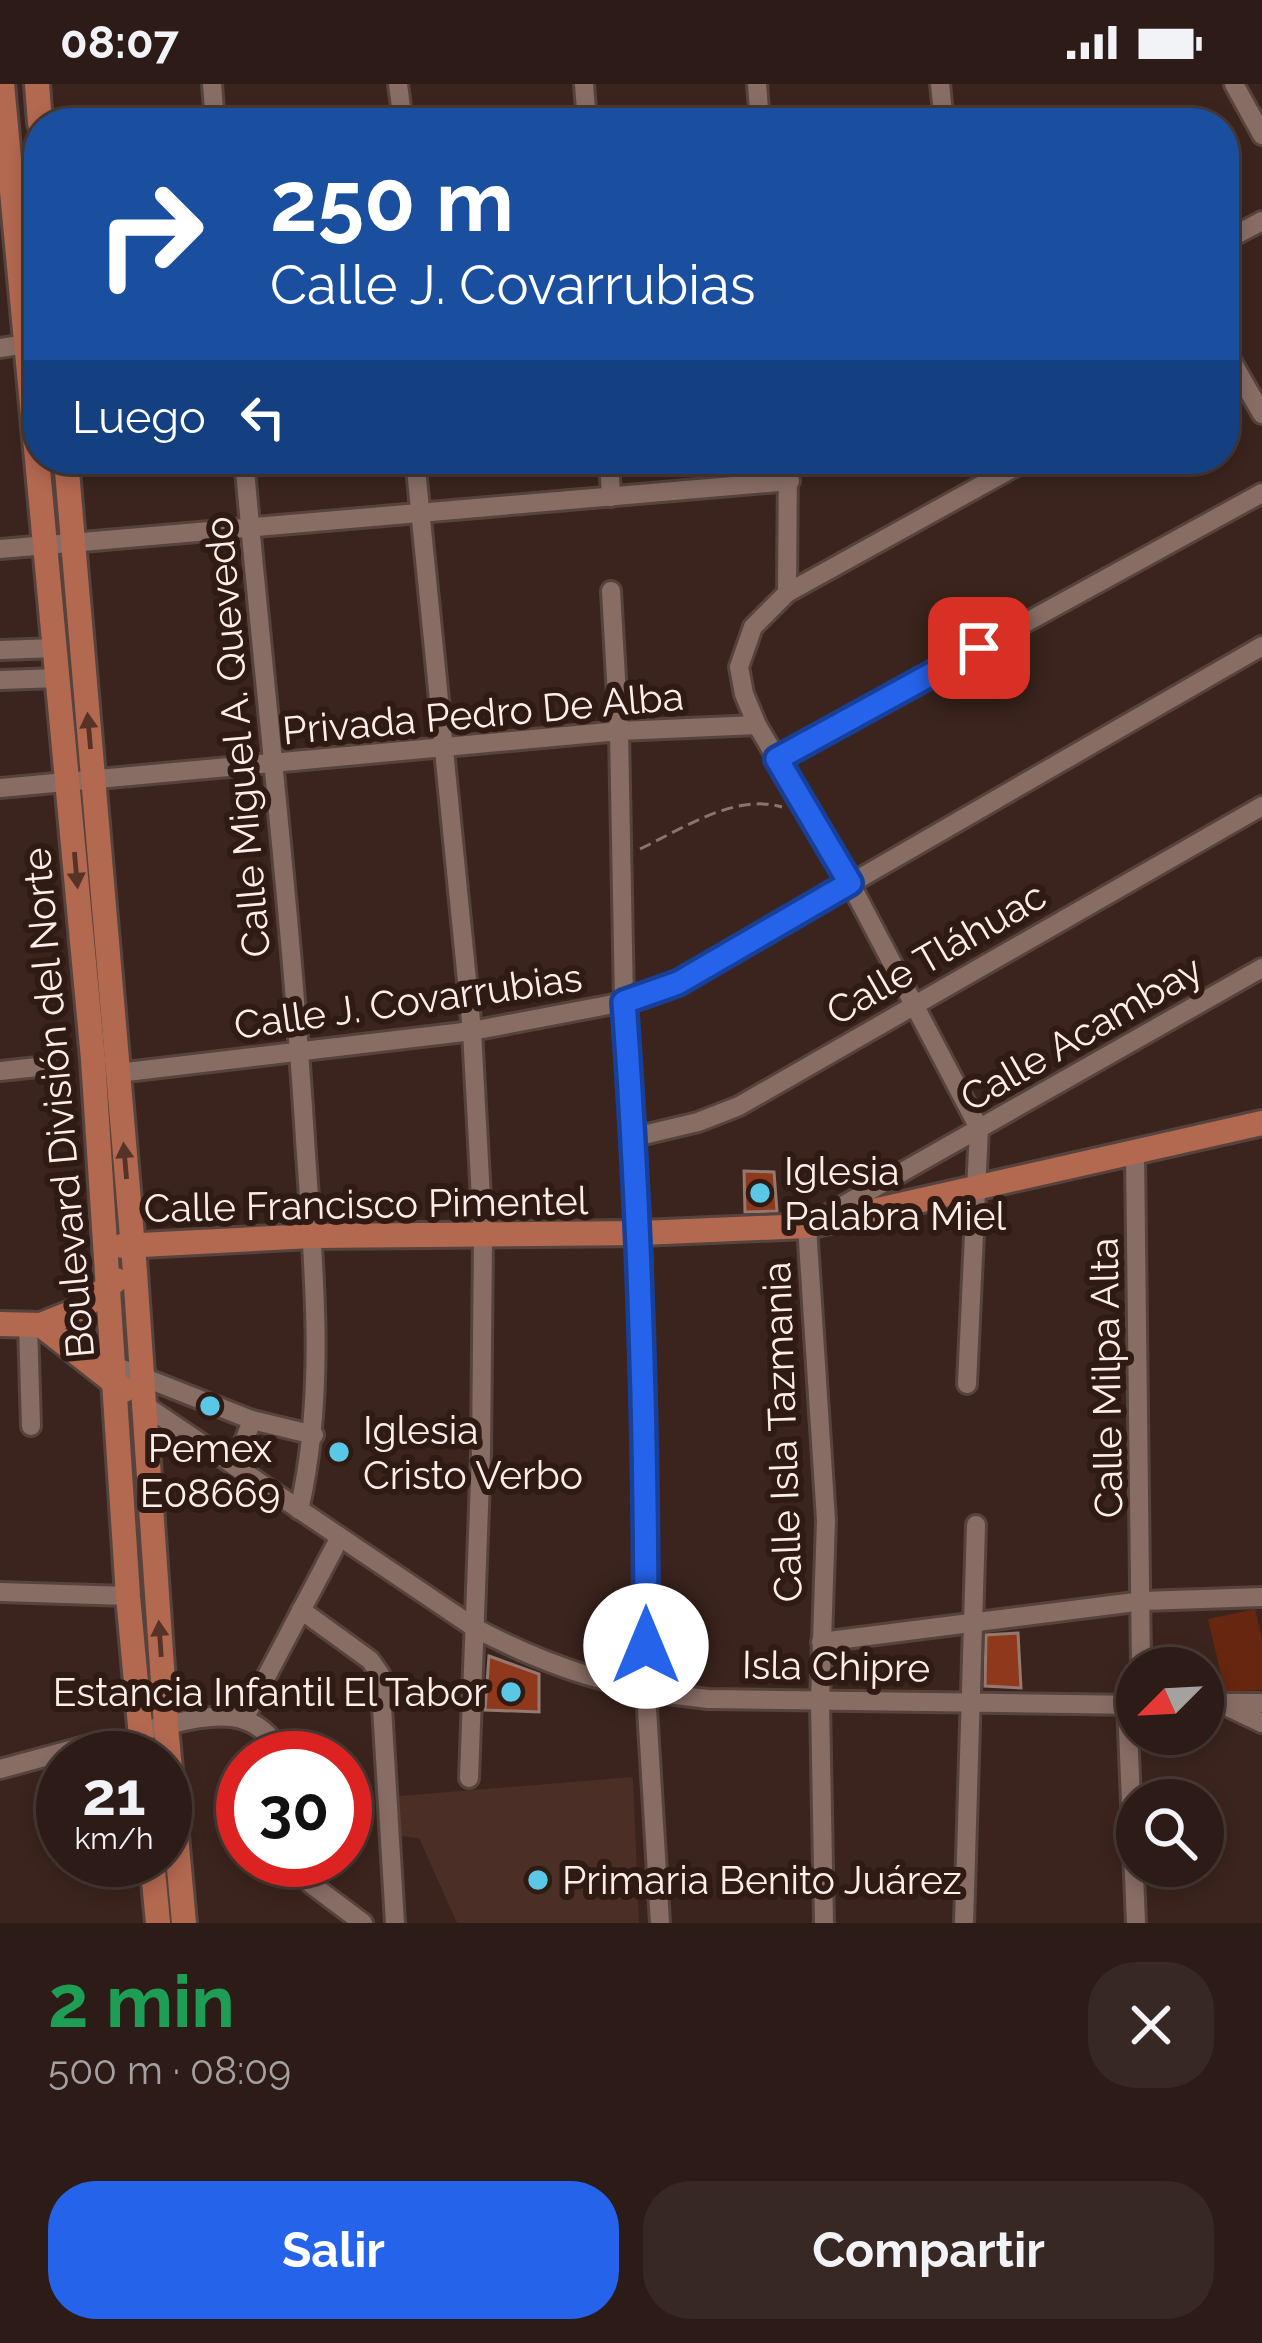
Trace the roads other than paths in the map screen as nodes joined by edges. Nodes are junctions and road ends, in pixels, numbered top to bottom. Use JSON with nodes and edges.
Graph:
{"nodes":[{"id":1,"x":2,"y":84,"type":"edge"},
{"id":2,"x":1234,"y":84,"type":"edge"},
{"id":3,"x":1262,"y":135,"type":"edge"},
{"id":4,"x":24,"y":322,"type":"edge"},
{"id":5,"x":1255,"y":386,"type":"edge"},
{"id":6,"x":1262,"y":414,"type":"edge"},
{"id":7,"x":38,"y":474,"type":"edge"},
{"id":8,"x":67,"y":474,"type":"edge"},
{"id":9,"x":245,"y":474,"type":"edge"},
{"id":10,"x":417,"y":474,"type":"edge"},
{"id":11,"x":610,"y":474,"type":"edge"},
{"id":12,"x":789,"y":474,"type":"edge"},
{"id":13,"x":1002,"y":474,"type":"edge"},
{"id":14,"x":790,"y":481,"type":"junction"},
{"id":15,"x":1262,"y":493,"type":"edge"},
{"id":16,"x":611,"y":497,"type":"junction"},
{"id":17,"x":423,"y":514,"type":"junction"},
{"id":18,"x":250,"y":527,"type":"junction"},
{"id":19,"x":73,"y":543,"type":"junction"},
{"id":20,"x":45,"y":545,"type":"junction"},
{"id":21,"x":0,"y":549,"type":"edge"},
{"id":22,"x":610,"y":591,"type":"dead end"},
{"id":23,"x":787,"y":593,"type":"junction"},
{"id":24,"x":1262,"y":646,"type":"edge"},
{"id":25,"x":55,"y":648,"type":"junction"},
{"id":26,"x":0,"y":650,"type":"edge"},
{"id":27,"x":58,"y":678,"type":"junction"},
{"id":28,"x":0,"y":680,"type":"edge"},
{"id":29,"x":757,"y":725,"type":"junction"},
{"id":30,"x":619,"y":731,"type":"junction"},
{"id":31,"x":442,"y":747,"type":"junction"},
{"id":32,"x":777,"y":759,"type":"junction"},
{"id":33,"x":273,"y":765,"type":"junction"},
{"id":34,"x":80,"y":781,"type":"junction"},
{"id":35,"x":0,"y":788,"type":"edge"},
{"id":36,"x":1262,"y":806,"type":"edge"},
{"id":37,"x":850,"y":883,"type":"junction"},
{"id":38,"x":1262,"y":968,"type":"edge"},
{"id":39,"x":624,"y":1002,"type":"junction"},
{"id":40,"x":914,"y":1002,"type":"junction"},
{"id":41,"x":472,"y":1031,"type":"junction"},
{"id":42,"x":300,"y":1052,"type":"junction"},
{"id":43,"x":47,"y":1066,"type":"dead end"},
{"id":44,"x":0,"y":1071,"type":"edge"},
{"id":45,"x":118,"y":1073,"type":"junction"},
{"id":46,"x":1262,"y":1123,"type":"edge"},
{"id":47,"x":979,"y":1128,"type":"junction"},
{"id":48,"x":635,"y":1137,"type":"junction"},
{"id":49,"x":1135,"y":1153,"type":"junction"},
{"id":50,"x":979,"y":1189,"type":"junction"},
{"id":51,"x":806,"y":1226,"type":"junction"},
{"id":52,"x":640,"y":1234,"type":"junction"},
{"id":53,"x":311,"y":1236,"type":"junction"},
{"id":54,"x":483,"y":1236,"type":"junction"},
{"id":55,"x":120,"y":1246,"type":"junction"},
{"id":56,"x":135,"y":1272,"type":"junction"},
{"id":57,"x":110,"y":1283,"type":"junction"},
{"id":58,"x":0,"y":1324,"type":"edge"},
{"id":59,"x":35,"y":1325,"type":"junction"},
{"id":60,"x":141,"y":1374,"type":"junction"},
{"id":61,"x":116,"y":1375,"type":"junction"},
{"id":62,"x":967,"y":1384,"type":"dead end"},
{"id":63,"x":143,"y":1403,"type":"junction"},
{"id":64,"x":253,"y":1420,"type":"junction"},
{"id":65,"x":31,"y":1426,"type":"dead end"},
{"id":66,"x":314,"y":1435,"type":"junction"},
{"id":67,"x":235,"y":1466,"type":"junction"},
{"id":68,"x":299,"y":1510,"type":"junction"},
{"id":69,"x":976,"y":1525,"type":"dead end"},
{"id":70,"x":340,"y":1537,"type":"junction"},
{"id":71,"x":0,"y":1592,"type":"edge"},
{"id":72,"x":128,"y":1595,"type":"junction"},
{"id":73,"x":1262,"y":1597,"type":"edge"},
{"id":74,"x":1143,"y":1601,"type":"junction"},
{"id":75,"x":301,"y":1610,"type":"junction"},
{"id":76,"x":971,"y":1621,"type":"junction"},
{"id":77,"x":475,"y":1628,"type":"junction"},
{"id":78,"x":821,"y":1642,"type":"junction"},
{"id":79,"x":1142,"y":1647,"type":"edge"},
{"id":80,"x":646,"y":1692,"type":"junction"},
{"id":81,"x":820,"y":1702,"type":"junction"},
{"id":82,"x":1224,"y":1703,"type":"edge"},
{"id":83,"x":1262,"y":1703,"type":"edge"},
{"id":84,"x":968,"y":1705,"type":"junction"},
{"id":85,"x":1116,"y":1705,"type":"edge"},
{"id":86,"x":1224,"y":1708,"type":"edge"},
{"id":87,"x":244,"y":1718,"type":"junction"},
{"id":88,"x":1262,"y":1723,"type":"edge"},
{"id":89,"x":153,"y":1729,"type":"junction"},
{"id":90,"x":262,"y":1731,"type":"edge"},
{"id":91,"x":1133,"y":1755,"type":"edge"},
{"id":92,"x":36,"y":1759,"type":"edge"},
{"id":93,"x":0,"y":1769,"type":"edge"},
{"id":94,"x":469,"y":1778,"type":"dead end"},
{"id":95,"x":155,"y":1887,"type":"edge"},
{"id":96,"x":315,"y":1887,"type":"edge"},
{"id":97,"x":158,"y":1923,"type":"edge"},
{"id":98,"x":184,"y":1923,"type":"edge"},
{"id":99,"x":363,"y":1923,"type":"edge"},
{"id":100,"x":394,"y":1923,"type":"edge"},
{"id":101,"x":660,"y":1923,"type":"edge"},
{"id":102,"x":824,"y":1923,"type":"edge"},
{"id":103,"x":964,"y":1923,"type":"edge"},
{"id":104,"x":1136,"y":1923,"type":"edge"}],
"edges":[{"from":1,"to":4,"type":"main road","name":"Boulevard División del Norte"},
{"from":2,"to":3,"type":"street"},
{"from":5,"to":6,"type":"street"},
{"from":7,"to":20,"type":"main road","name":"Boulevard División del Norte"},
{"from":8,"to":19,"type":"main road","name":"Boulevard División del Norte"},
{"from":9,"to":18,"type":"street","name":"Calle Miguel A. Quevedo"},
{"from":10,"to":17,"type":"street"},
{"from":11,"to":16,"type":"street"},
{"from":12,"to":14,"type":"street"},
{"from":13,"to":23,"type":"street"},
{"from":14,"to":16,"type":"street"},
{"from":14,"to":23,"type":"street"},
{"from":15,"to":32,"type":"street"},
{"from":16,"to":17,"type":"street"},
{"from":17,"to":18,"type":"street"},
{"from":17,"to":31,"type":"street"},
{"from":18,"to":19,"type":"street"},
{"from":18,"to":33,"type":"street","name":"Calle Miguel A. Quevedo"},
{"from":19,"to":20,"type":"street"},
{"from":34,"to":19,"type":"main road","name":"Boulevard División del Norte","one_way":true},
{"from":20,"to":21,"type":"street"},
{"from":20,"to":25,"type":"main road","name":"Boulevard División del Norte"},
{"from":22,"to":30,"type":"street"},
{"from":23,"to":29,"type":"street"},
{"from":24,"to":37,"type":"street","name":"Calle J. Covarrubias"},
{"from":25,"to":26,"type":"street"},
{"from":25,"to":27,"type":"main road","name":"Boulevard División del Norte"},
{"from":27,"to":28,"type":"street"},
{"from":27,"to":34,"type":"main road","name":"Boulevard División del Norte"},
{"from":29,"to":30,"type":"street","name":"Privada Pedro De Alba"},
{"from":29,"to":32,"type":"street"},
{"from":30,"to":31,"type":"street","name":"Privada Pedro De Alba"},
{"from":30,"to":39,"type":"street"},
{"from":31,"to":33,"type":"street","name":"Privada Pedro De Alba"},
{"from":31,"to":41,"type":"street"},
{"from":32,"to":37,"type":"street"},
{"from":33,"to":34,"type":"street","name":"Privada Pedro De Alba"},
{"from":33,"to":42,"type":"street","name":"Calle Miguel A. Quevedo"},
{"from":34,"to":35,"type":"street","name":"Privada Pedro De Alba"},
{"from":34,"to":45,"type":"main road","name":"Boulevard División del Norte"},
{"from":34,"to":55,"type":"main road","name":"Boulevard División del Norte","one_way":true},
{"from":36,"to":40,"type":"street","name":"Calle Tláhuac"},
{"from":37,"to":39,"type":"street","name":"Calle J. Covarrubias"},
{"from":37,"to":40,"type":"street"},
{"from":38,"to":47,"type":"street","name":"Calle Acambay"},
{"from":39,"to":41,"type":"street","name":"Calle J. Covarrubias"},
{"from":39,"to":48,"type":"street"},
{"from":40,"to":47,"type":"street"},
{"from":40,"to":48,"type":"street","name":"Calle Tláhuac"},
{"from":41,"to":42,"type":"street","name":"Calle J. Covarrubias"},
{"from":41,"to":54,"type":"street"},
{"from":42,"to":45,"type":"street","name":"Calle J. Covarrubias"},
{"from":42,"to":53,"type":"street","name":"Calle Miguel A. Quevedo"},
{"from":43,"to":44,"type":"street"},
{"from":55,"to":45,"type":"main road","name":"Boulevard División del Norte","one_way":true},
{"from":46,"to":49,"type":"main road","name":"Calle Francisco Pimentel"},
{"from":47,"to":50,"type":"street"},
{"from":47,"to":51,"type":"street","name":"Calle Acambay"},
{"from":48,"to":52,"type":"street"},
{"from":49,"to":50,"type":"main road","name":"Calle Francisco Pimentel"},
{"from":49,"to":74,"type":"street","name":"Calle Milpa Alta"},
{"from":50,"to":51,"type":"main road","name":"Calle Francisco Pimentel"},
{"from":50,"to":62,"type":"street"},
{"from":51,"to":52,"type":"main road","name":"Calle Francisco Pimentel"},
{"from":51,"to":78,"type":"street","name":"Calle Isla Tazmania"},
{"from":52,"to":54,"type":"main road","name":"Calle Francisco Pimentel"},
{"from":52,"to":80,"type":"street"},
{"from":53,"to":54,"type":"main road","name":"Calle Francisco Pimentel"},
{"from":53,"to":55,"type":"main road","name":"Calle Francisco Pimentel"},
{"from":53,"to":66,"type":"street","name":"Calle Miguel A. Quevedo"},
{"from":54,"to":77,"type":"street"},
{"from":55,"to":56,"type":"main road","name":"Boulevard División del Norte"},
{"from":55,"to":57,"type":"main road","name":"Boulevard División del Norte"},
{"from":56,"to":57,"type":"main road","name":"Calle Francisco Pimentel"},
{"from":56,"to":60,"type":"main road","name":"Boulevard División del Norte"},
{"from":57,"to":59,"type":"main road","name":"Calle Francisco Pimentel"},
{"from":57,"to":61,"type":"main road","name":"Boulevard División del Norte"},
{"from":58,"to":59,"type":"main road","name":"Calle Francisco Pimentel"},
{"from":59,"to":61,"type":"main road"},
{"from":59,"to":65,"type":"street"},
{"from":60,"to":61,"type":"street"},
{"from":60,"to":63,"type":"main road","name":"Boulevard División del Norte"},
{"from":60,"to":64,"type":"street"},
{"from":61,"to":63,"type":"main road","name":"Isla Chipre"},
{"from":61,"to":72,"type":"main road","name":"Boulevard División del Norte"},
{"from":63,"to":67,"type":"street","name":"Isla Chipre"},
{"from":89,"to":63,"type":"main road","name":"Boulevard División del Norte","one_way":true},
{"from":64,"to":66,"type":"street"},
{"from":64,"to":67,"type":"street"},
{"from":66,"to":68,"type":"street","name":"Calle Miguel A. Quevedo"},
{"from":67,"to":68,"type":"street","name":"Isla Chipre"},
{"from":68,"to":70,"type":"street","name":"Isla Chipre"},
{"from":69,"to":76,"type":"street"},
{"from":70,"to":75,"type":"street"},
{"from":70,"to":77,"type":"street","name":"Isla Chipre"},
{"from":71,"to":72,"type":"street"},
{"from":72,"to":89,"type":"main road","name":"Boulevard División del Norte"},
{"from":73,"to":74,"type":"street"},
{"from":74,"to":76,"type":"street"},
{"from":74,"to":79,"type":"street","name":"Calle Milpa Alta"},
{"from":75,"to":87,"type":"street"},
{"from":75,"to":100,"type":"street"},
{"from":76,"to":78,"type":"street"},
{"from":76,"to":84,"type":"street"},
{"from":77,"to":80,"type":"street","name":"Isla Chipre"},
{"from":77,"to":94,"type":"street"},
{"from":78,"to":81,"type":"street","name":"Calle Isla Tazmania"},
{"from":80,"to":81,"type":"street","name":"Isla Chipre"},
{"from":80,"to":101,"type":"street"},
{"from":81,"to":84,"type":"street","name":"Isla Chipre"},
{"from":81,"to":102,"type":"street","name":"Calle Isla Tazmania"},
{"from":82,"to":83,"type":"street"},
{"from":84,"to":85,"type":"street","name":"Isla Chipre"},
{"from":84,"to":103,"type":"street"},
{"from":86,"to":88,"type":"street"},
{"from":87,"to":89,"type":"street"},
{"from":87,"to":90,"type":"street"},
{"from":89,"to":98,"type":"main road","name":"Boulevard División del Norte"},
{"from":91,"to":104,"type":"street"},
{"from":92,"to":93,"type":"street"},
{"from":95,"to":97,"type":"main road"},
{"from":96,"to":99,"type":"street"}]}
